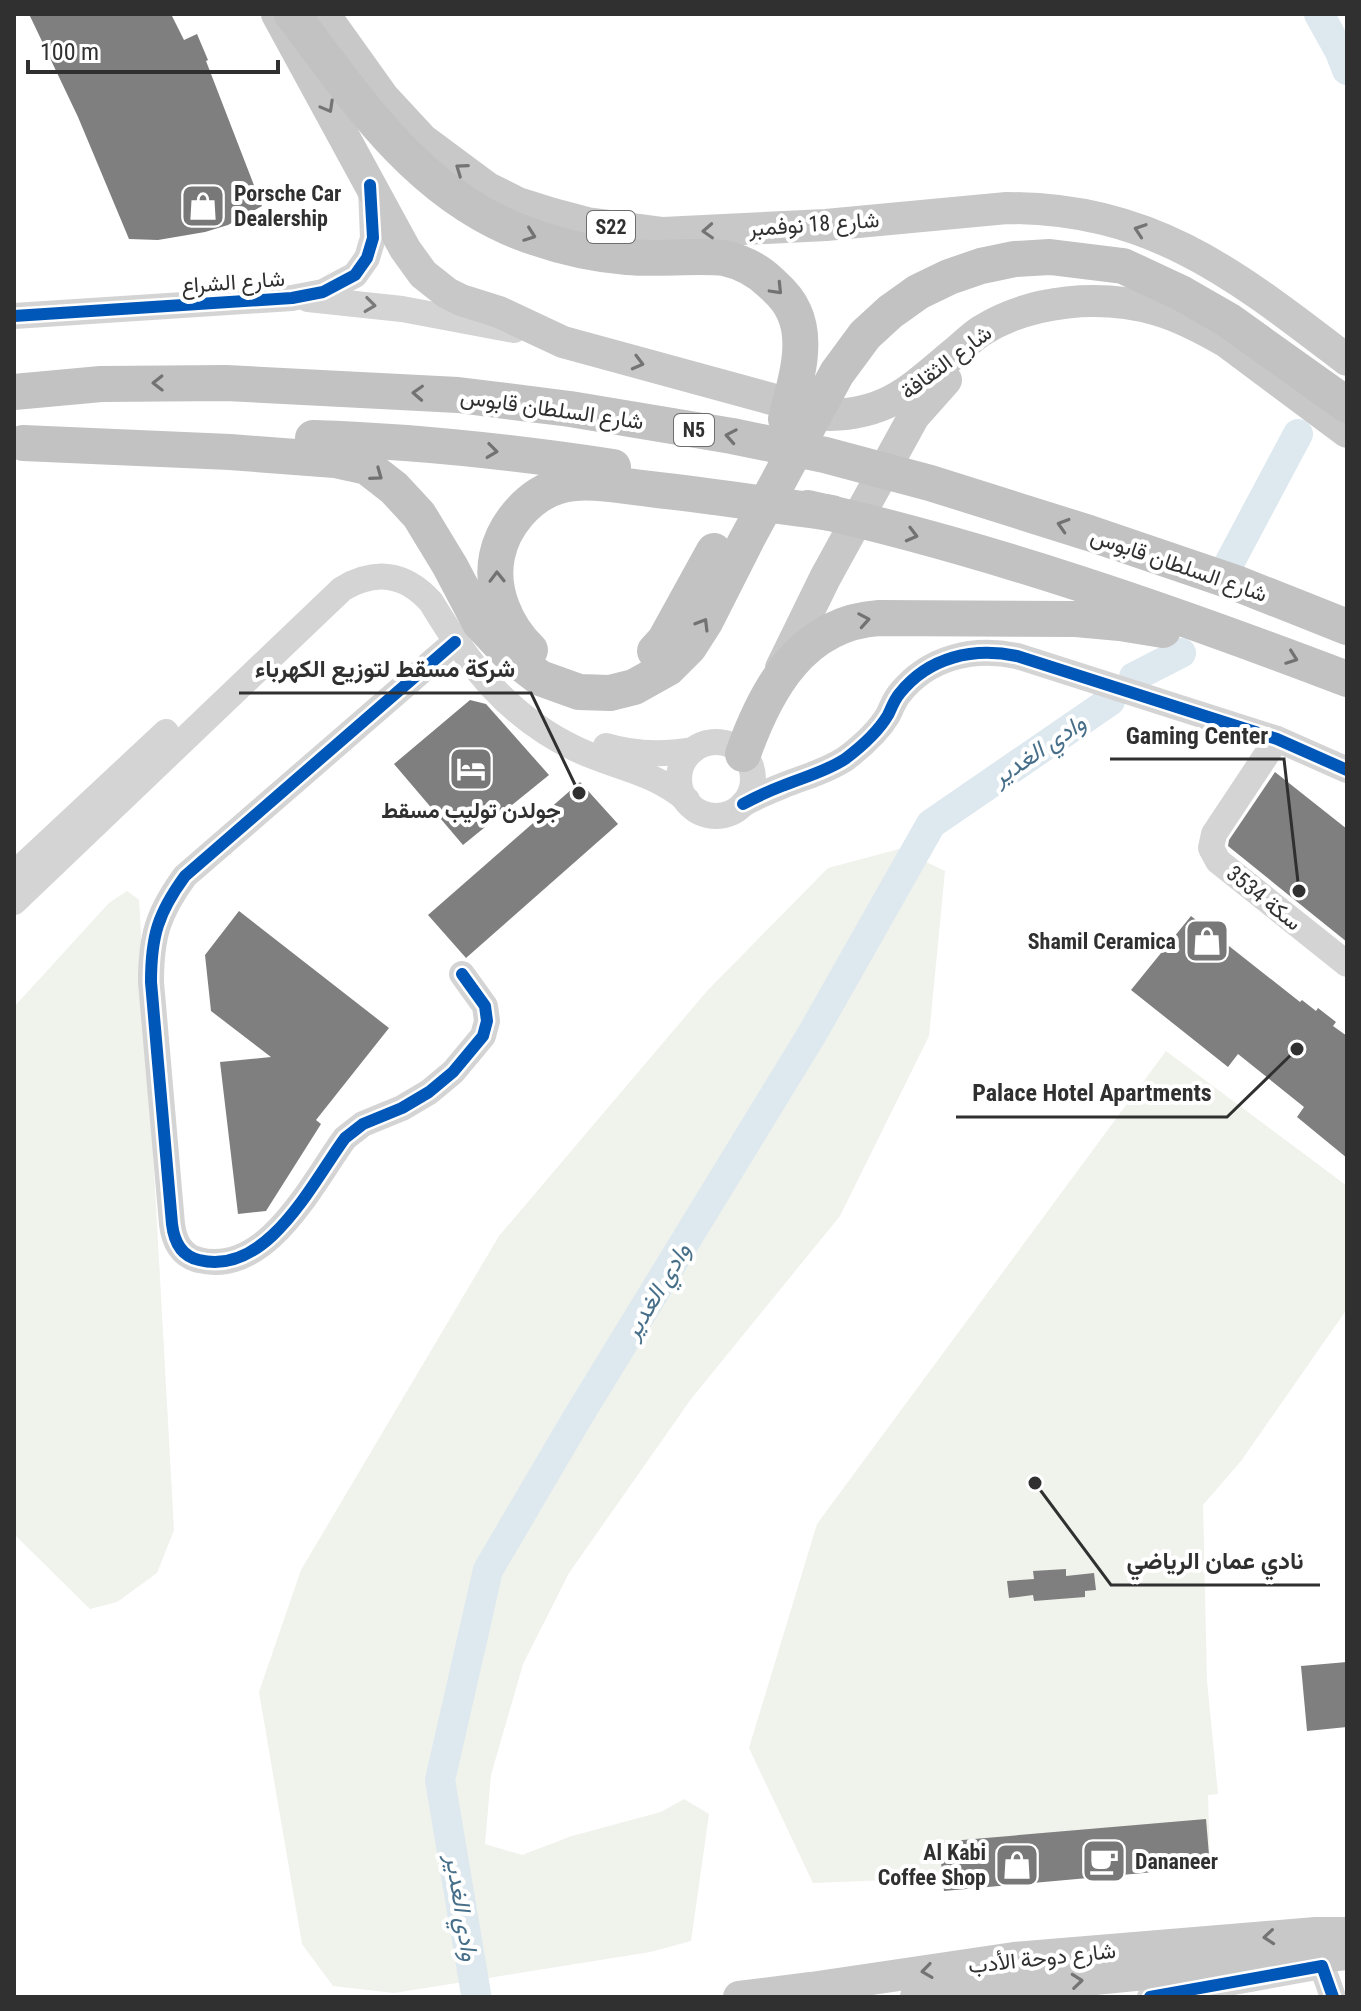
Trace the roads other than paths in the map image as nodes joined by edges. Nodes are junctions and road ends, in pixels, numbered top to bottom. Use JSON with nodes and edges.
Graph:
{"nodes":[{"id":1,"x":277,"y":14,"type":"edge"},
{"id":2,"x":292,"y":14,"type":"edge"},
{"id":3,"x":324,"y":14,"type":"edge"},
{"id":4,"x":370,"y":185,"type":"junction"},
{"id":5,"x":292,"y":298,"type":"junction"},
{"id":6,"x":14,"y":316,"type":"edge"},
{"id":7,"x":563,"y":342,"type":"junction"},
{"id":8,"x":1347,"y":360,"type":"edge"},
{"id":9,"x":819,"y":368,"type":"junction"},
{"id":10,"x":1276,"y":380,"type":"junction"},
{"id":11,"x":1347,"y":381,"type":"edge"},
{"id":12,"x":14,"y":392,"type":"edge"},
{"id":13,"x":1347,"y":405,"type":"edge"},
{"id":14,"x":1347,"y":432,"type":"edge"},
{"id":15,"x":19,"y":444,"type":"edge"},
{"id":16,"x":832,"y":513,"type":"junction"},
{"id":17,"x":735,"y":537,"type":"junction"},
{"id":18,"x":1347,"y":627,"type":"edge"},
{"id":19,"x":1232,"y":636,"type":"junction"},
{"id":20,"x":455,"y":642,"type":"junction"},
{"id":21,"x":1347,"y":679,"type":"edge"},
{"id":22,"x":773,"y":686,"type":"junction"},
{"id":23,"x":892,"y":704,"type":"junction"},
{"id":24,"x":1277,"y":739,"type":"junction"},
{"id":25,"x":693,"y":750,"type":"junction"},
{"id":26,"x":746,"y":758,"type":"junction"},
{"id":27,"x":1347,"y":770,"type":"edge"},
{"id":28,"x":687,"y":800,"type":"junction"},
{"id":29,"x":743,"y":804,"type":"junction"},
{"id":30,"x":14,"y":874,"type":"edge"},
{"id":31,"x":14,"y":902,"type":"edge"},
{"id":32,"x":1347,"y":964,"type":"edge"},
{"id":33,"x":462,"y":974,"type":"dead end"},
{"id":34,"x":1347,"y":1933,"type":"edge"},
{"id":35,"x":1334,"y":1960,"type":"edge"},
{"id":36,"x":801,"y":1993,"type":"edge"},
{"id":37,"x":926,"y":1996,"type":"edge"},
{"id":38,"x":739,"y":1997,"type":"edge"},
{"id":39,"x":1150,"y":1997,"type":"edge"},
{"id":40,"x":1333,"y":1997,"type":"edge"}],
"edges":[{"from":1,"to":4,"type":"main road","one_way":true},
{"from":2,"to":9,"type":"highway","one_way":true},
{"from":8,"to":3,"type":"main road","name":"شارع 18 نوفمبر","number":"S22","one_way":true},
{"from":4,"to":5,"type":"street","name":"شارع الشراع"},
{"from":4,"to":7,"type":"main road"},
{"from":5,"to":6,"type":"street","name":"شارع الشراع"},
{"from":5,"to":7,"type":"street","name":"شارع الشراع","one_way":true},
{"from":7,"to":10,"type":"main road","name":"شارع الثقافة","one_way":true},
{"from":9,"to":11,"type":"highway"},
{"from":9,"to":13,"type":"highway"},
{"from":9,"to":17,"type":"highway"},
{"from":9,"to":17,"type":"highway"},
{"from":10,"to":14,"type":"main road","name":"شارع الثقافة"},
{"from":10,"to":22,"type":"main road"},
{"from":18,"to":12,"type":"highway","name":"شارع السلطان قابوس","number":"N5","one_way":true},
{"from":15,"to":16,"type":"highway","number":"N5","one_way":true},
{"from":15,"to":17,"type":"highway","one_way":true},
{"from":17,"to":16,"type":"highway","one_way":true},
{"from":16,"to":19,"type":"highway","number":"N5","one_way":true},
{"from":19,"to":21,"type":"highway","number":"N5","one_way":true},
{"from":22,"to":19,"type":"highway","one_way":true},
{"from":20,"to":28,"type":"street"},
{"from":20,"to":31,"type":"street"},
{"from":20,"to":33,"type":"street"},
{"from":22,"to":26,"type":"highway"},
{"from":23,"to":24,"type":"street"},
{"from":23,"to":26,"type":"street"},
{"from":23,"to":29,"type":"street"},
{"from":24,"to":27,"type":"street"},
{"from":24,"to":32,"type":"street","name":"سكة 3534"},
{"from":25,"to":26,"type":"street"},
{"from":25,"to":28,"type":"street"},
{"from":25,"to":30,"type":"street"},
{"from":26,"to":29,"type":"street"},
{"from":28,"to":29,"type":"street"},
{"from":34,"to":36,"type":"main road","name":"شارع دوحة الأدب","one_way":true},
{"from":37,"to":35,"type":"main road","name":"شارع دوحة الأدب","one_way":true},
{"from":35,"to":39,"type":"street"},
{"from":35,"to":40,"type":"street"},
{"from":36,"to":38,"type":"main road","name":"شارع دوحة الأدب"}]}
